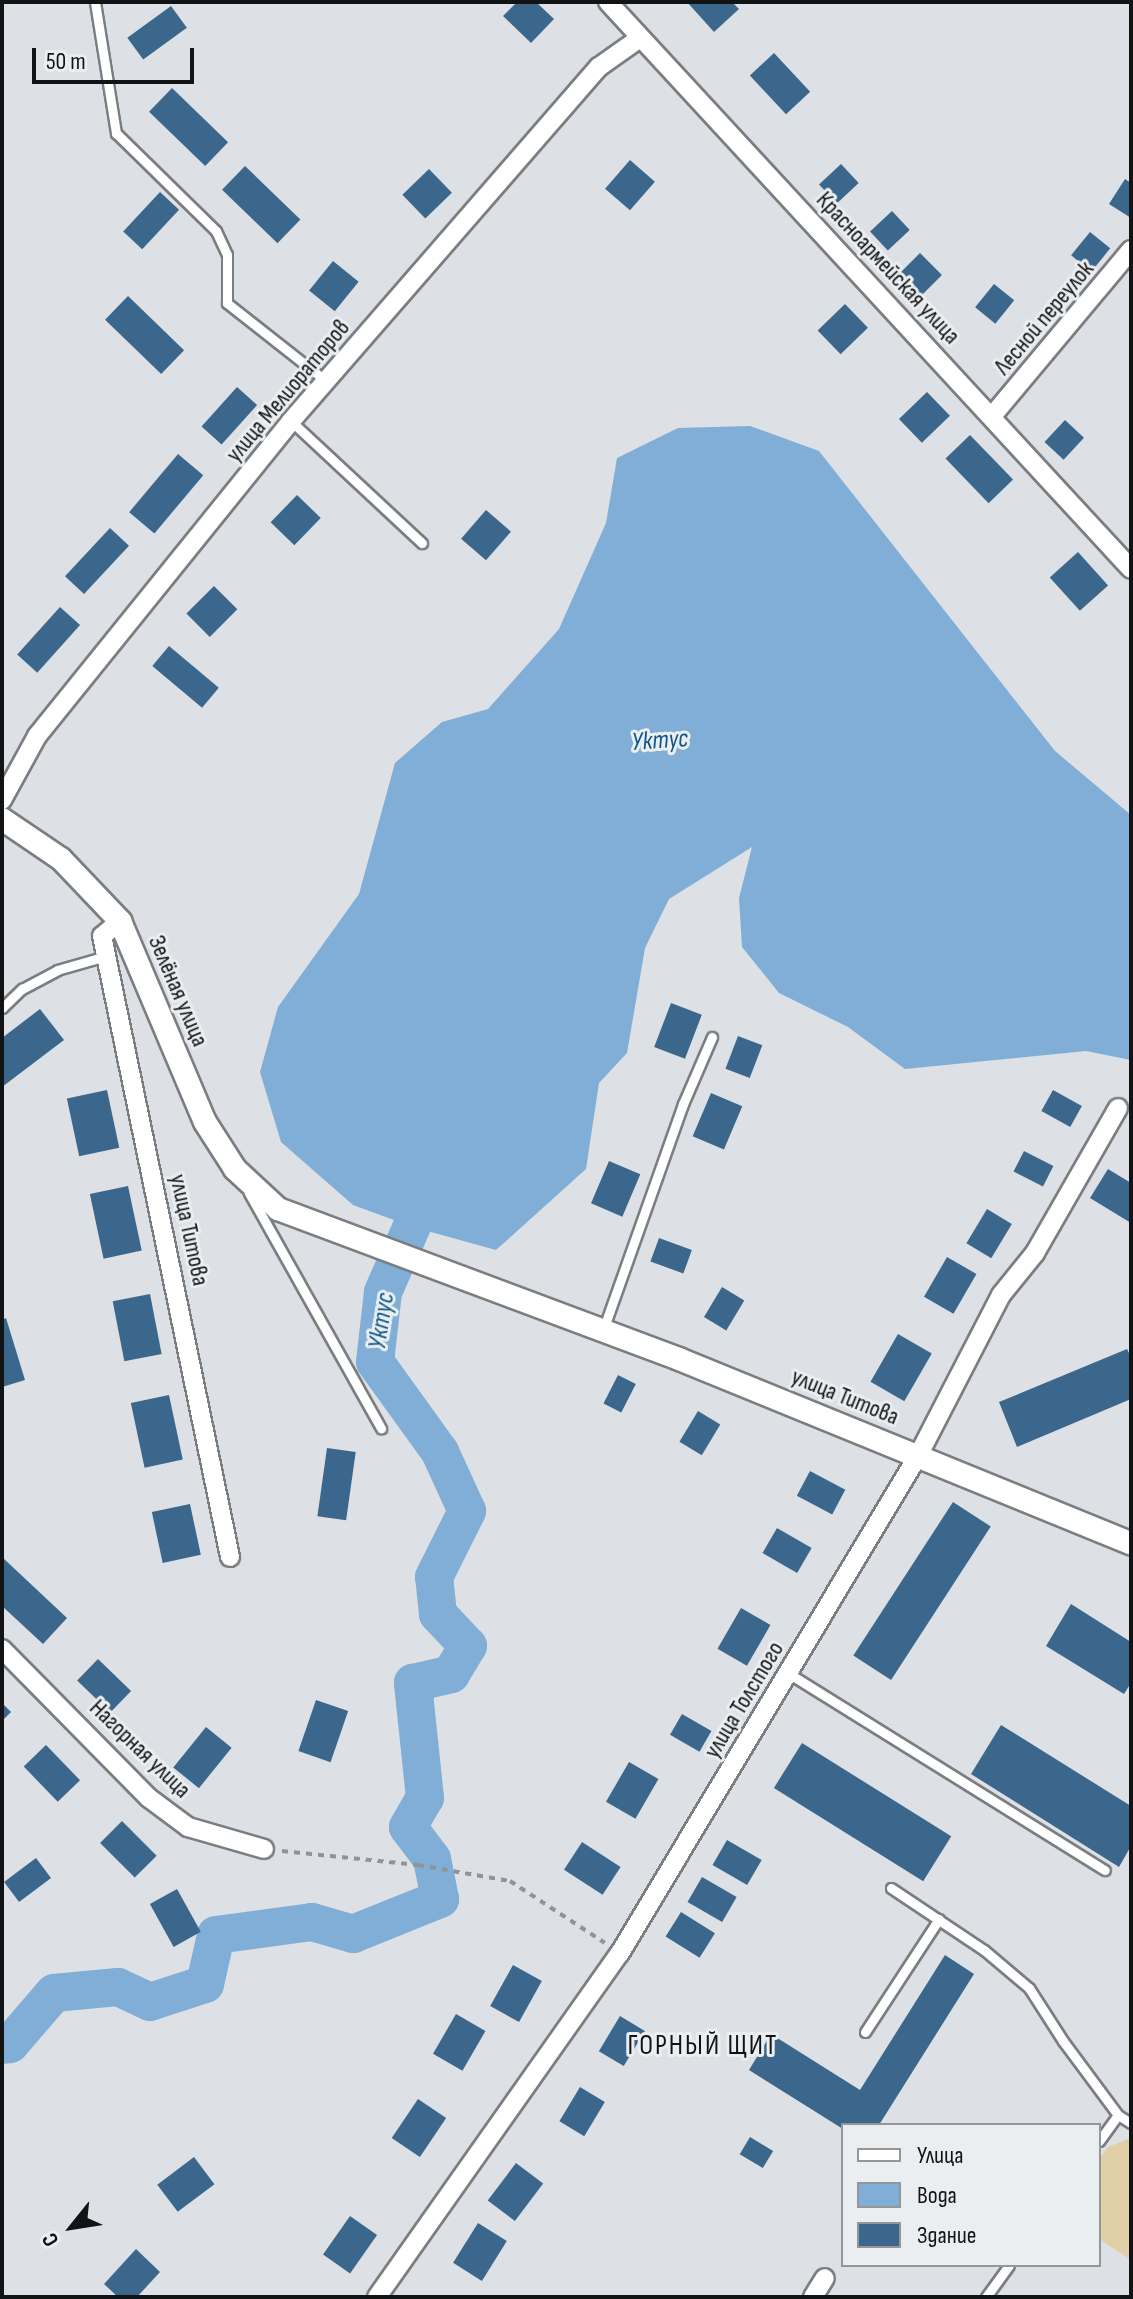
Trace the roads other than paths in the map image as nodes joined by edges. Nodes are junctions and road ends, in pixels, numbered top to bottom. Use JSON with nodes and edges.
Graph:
{"nodes":[{"id":1,"x":95,"y":2,"type":"edge"},
{"id":2,"x":608,"y":2,"type":"edge"},
{"id":3,"x":640,"y":38,"type":"junction"},
{"id":4,"x":1131,"y":250,"type":"edge"},
{"id":5,"x":326,"y":381,"type":"junction"},
{"id":6,"x":993,"y":415,"type":"junction"},
{"id":7,"x":291,"y":421,"type":"junction"},
{"id":8,"x":422,"y":543,"type":"dead end"},
{"id":9,"x":1131,"y":569,"type":"edge"},
{"id":10,"x":2,"y":800,"type":"edge"},
{"id":11,"x":2,"y":819,"type":"edge"},
{"id":12,"x":120,"y":921,"type":"junction"},
{"id":13,"x":106,"y":956,"type":"junction"},
{"id":14,"x":2,"y":1008,"type":"edge"},
{"id":15,"x":712,"y":1037,"type":"dead end"},
{"id":16,"x":1118,"y":1108,"type":"dead end"},
{"id":17,"x":235,"y":1169,"type":"junction"},
{"id":18,"x":278,"y":1209,"type":"joint"},
{"id":19,"x":603,"y":1330,"type":"junction"},
{"id":20,"x":381,"y":1428,"type":"dead end"},
{"id":21,"x":919,"y":1454,"type":"junction"},
{"id":22,"x":1131,"y":1543,"type":"edge"},
{"id":23,"x":230,"y":1557,"type":"dead end"},
{"id":24,"x":2,"y":1649,"type":"edge"},
{"id":25,"x":788,"y":1673,"type":"junction"},
{"id":26,"x":264,"y":1849,"type":"road end"},
{"id":27,"x":1105,"y":1870,"type":"dead end"},
{"id":28,"x":891,"y":1888,"type":"dead end"},
{"id":29,"x":939,"y":1919,"type":"junction"},
{"id":30,"x":865,"y":2032,"type":"dead end"},
{"id":31,"x":1118,"y":2115,"type":"junction"},
{"id":32,"x":1131,"y":2123,"type":"edge"},
{"id":33,"x":1101,"y":2138,"type":"edge"},
{"id":34,"x":1008,"y":2267,"type":"edge"},
{"id":35,"x":825,"y":2278,"type":"dead end"},
{"id":36,"x":377,"y":2297,"type":"edge"},
{"id":37,"x":813,"y":2297,"type":"edge"},
{"id":38,"x":986,"y":2297,"type":"edge"}],
"edges":[{"from":1,"to":5,"type":"lane"},
{"from":2,"to":3,"type":"street","name":"Красноармейская улица"},
{"from":3,"to":5,"type":"street","name":"улица Мелиораторов"},
{"from":3,"to":6,"type":"street","name":"Красноармейская улица"},
{"from":4,"to":6,"type":"street","name":"Лесной переулок"},
{"from":5,"to":7,"type":"street","name":"улица Мелиораторов"},
{"from":6,"to":9,"type":"street","name":"Красноармейская улица"},
{"from":7,"to":8,"type":"lane"},
{"from":7,"to":10,"type":"street","name":"улица Мелиораторов"},
{"from":11,"to":12,"type":"street","name":"Зелёная улица"},
{"from":12,"to":13,"type":"street"},
{"from":12,"to":17,"type":"street","name":"Зелёная улица"},
{"from":13,"to":14,"type":"lane"},
{"from":13,"to":23,"type":"street","name":"улица Титова"},
{"from":15,"to":19,"type":"lane"},
{"from":16,"to":21,"type":"street","name":"улица Толстого"},
{"from":17,"to":18,"type":"street","name":"Зелёная улица"},
{"from":17,"to":20,"type":"lane"},
{"from":18,"to":19,"type":"street","name":"улица Титова"},
{"from":19,"to":21,"type":"street","name":"улица Титова"},
{"from":21,"to":22,"type":"street","name":"улица Титова"},
{"from":21,"to":25,"type":"street","name":"улица Толстого"},
{"from":24,"to":26,"type":"street","name":"Нагорная улица"},
{"from":25,"to":27,"type":"lane"},
{"from":25,"to":36,"type":"street","name":"улица Толстого"},
{"from":28,"to":29,"type":"lane"},
{"from":29,"to":30,"type":"lane"},
{"from":29,"to":31,"type":"lane"},
{"from":31,"to":32,"type":"lane"},
{"from":31,"to":33,"type":"lane"},
{"from":34,"to":38,"type":"lane"},
{"from":35,"to":37,"type":"street"}]}
